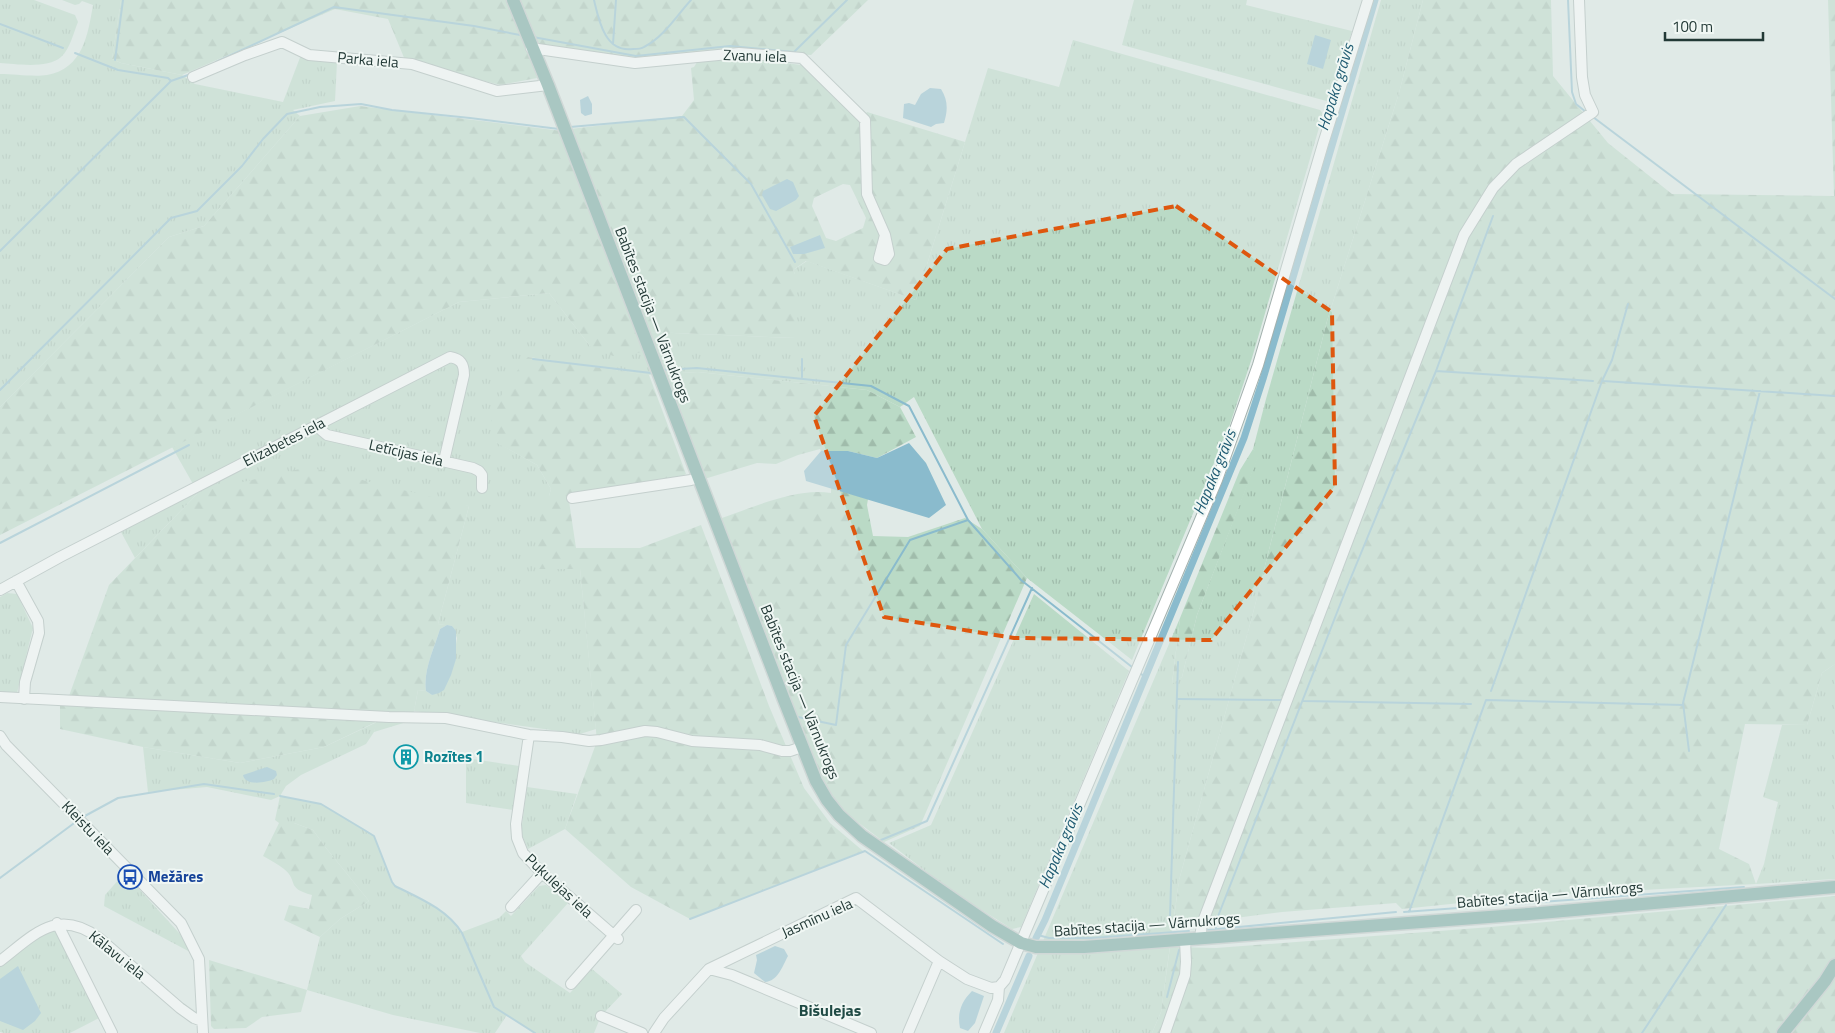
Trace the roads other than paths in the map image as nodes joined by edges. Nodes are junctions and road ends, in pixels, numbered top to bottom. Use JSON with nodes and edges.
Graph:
{"nodes":[{"id":1,"x":513,"y":0,"type":"edge"},
{"id":2,"x":1368,"y":0,"type":"edge"},
{"id":3,"x":1578,"y":0,"type":"edge"},
{"id":4,"x":531,"y":48,"type":"junction"},
{"id":5,"x":193,"y":77,"type":"dead end"},
{"id":6,"x":548,"y":85,"type":"junction"},
{"id":7,"x":885,"y":235,"type":"dead end"},
{"id":8,"x":319,"y":425,"type":"junction"},
{"id":9,"x":444,"y":462,"type":"junction"},
{"id":10,"x":698,"y":478,"type":"junction"},
{"id":11,"x":482,"y":488,"type":"dead end"},
{"id":12,"x":572,"y":498,"type":"dead end"},
{"id":13,"x":16,"y":582,"type":"junction"},
{"id":14,"x":0,"y":590,"type":"edge"},
{"id":15,"x":0,"y":697,"type":"edge"},
{"id":16,"x":24,"y":698,"type":"junction"},
{"id":17,"x":529,"y":735,"type":"junction"},
{"id":18,"x":2,"y":743,"type":"edge"},
{"id":19,"x":802,"y":747,"type":"junction"},
{"id":20,"x":542,"y":873,"type":"junction"},
{"id":21,"x":1835,"y":887,"type":"edge"},
{"id":22,"x":511,"y":907,"type":"dead end"},
{"id":23,"x":636,"y":910,"type":"dead end"},
{"id":24,"x":57,"y":924,"type":"junction"},
{"id":25,"x":615,"y":937,"type":"junction"},
{"id":26,"x":1200,"y":938,"type":"junction"},
{"id":27,"x":1185,"y":940,"type":"junction"},
{"id":28,"x":1021,"y":943,"type":"junction"},
{"id":29,"x":731,"y":958,"type":"junction"},
{"id":30,"x":0,"y":961,"type":"edge"},
{"id":31,"x":939,"y":961,"type":"junction"},
{"id":32,"x":1835,"y":966,"type":"edge"},
{"id":33,"x":709,"y":969,"type":"junction"},
{"id":34,"x":732,"y":975,"type":"junction"},
{"id":35,"x":571,"y":984,"type":"dead end"},
{"id":36,"x":999,"y":987,"type":"junction"},
{"id":37,"x":601,"y":1016,"type":"dead end"},
{"id":38,"x":202,"y":1021,"type":"junction"},
{"id":39,"x":112,"y":1033,"type":"edge"},
{"id":40,"x":203,"y":1033,"type":"edge"},
{"id":41,"x":642,"y":1033,"type":"edge"},
{"id":42,"x":654,"y":1033,"type":"edge"},
{"id":43,"x":871,"y":1033,"type":"edge"},
{"id":44,"x":908,"y":1033,"type":"edge"},
{"id":45,"x":984,"y":1033,"type":"edge"},
{"id":46,"x":1165,"y":1033,"type":"edge"},
{"id":47,"x":1783,"y":1033,"type":"edge"}],
"edges":[{"from":1,"to":4,"type":"main road","name":"Babītes stacija — Vārnukrogs"},
{"from":2,"to":28,"type":"street"},
{"from":3,"to":26,"type":"street"},
{"from":4,"to":6,"type":"main road","name":"Babītes stacija — Vārnukrogs"},
{"from":4,"to":7,"type":"street","name":"Zvanu iela"},
{"from":5,"to":6,"type":"street","name":"Parka iela"},
{"from":6,"to":10,"type":"main road","name":"Babītes stacija — Vārnukrogs"},
{"from":8,"to":9,"type":"street","name":"Letīcijas iela"},
{"from":8,"to":9,"type":"street","name":"Elizabetes iela"},
{"from":8,"to":13,"type":"street","name":"Elizabetes iela"},
{"from":9,"to":11,"type":"street","name":"Letīcijas iela"},
{"from":10,"to":12,"type":"street"},
{"from":10,"to":19,"type":"main road","name":"Babītes stacija — Vārnukrogs"},
{"from":13,"to":14,"type":"street","name":"Elizabetes iela"},
{"from":13,"to":16,"type":"street"},
{"from":15,"to":16,"type":"street"},
{"from":16,"to":17,"type":"street"},
{"from":17,"to":19,"type":"street"},
{"from":17,"to":20,"type":"street","name":"Puķulejas iela"},
{"from":18,"to":38,"type":"street","name":"Kleistu iela"},
{"from":19,"to":28,"type":"main road","name":"Babītes stacija — Vārnukrogs"},
{"from":20,"to":22,"type":"street"},
{"from":20,"to":25,"type":"street","name":"Puķulejas iela"},
{"from":21,"to":26,"type":"main road","name":"Babītes stacija — Vārnukrogs"},
{"from":23,"to":25,"type":"street"},
{"from":24,"to":30,"type":"street"},
{"from":24,"to":38,"type":"street","name":"Kālavu iela"},
{"from":24,"to":39,"type":"street"},
{"from":25,"to":35,"type":"street"},
{"from":26,"to":27,"type":"main road","name":"Babītes stacija — Vārnukrogs"},
{"from":27,"to":28,"type":"main road","name":"Babītes stacija — Vārnukrogs"},
{"from":27,"to":46,"type":"street"},
{"from":28,"to":36,"type":"street"},
{"from":29,"to":31,"type":"street","name":"Jasmīnu iela"},
{"from":29,"to":33,"type":"street","name":"Jasmīnu iela"},
{"from":29,"to":34,"type":"street"},
{"from":31,"to":36,"type":"street","name":"Jasmīnu iela"},
{"from":31,"to":44,"type":"street"},
{"from":32,"to":47,"type":"main road"},
{"from":33,"to":34,"type":"street"},
{"from":33,"to":42,"type":"street","name":"Jasmīnu iela"},
{"from":34,"to":43,"type":"street"},
{"from":36,"to":45,"type":"street"},
{"from":37,"to":41,"type":"street"},
{"from":38,"to":40,"type":"street","name":"Kleistu iela"}]}
